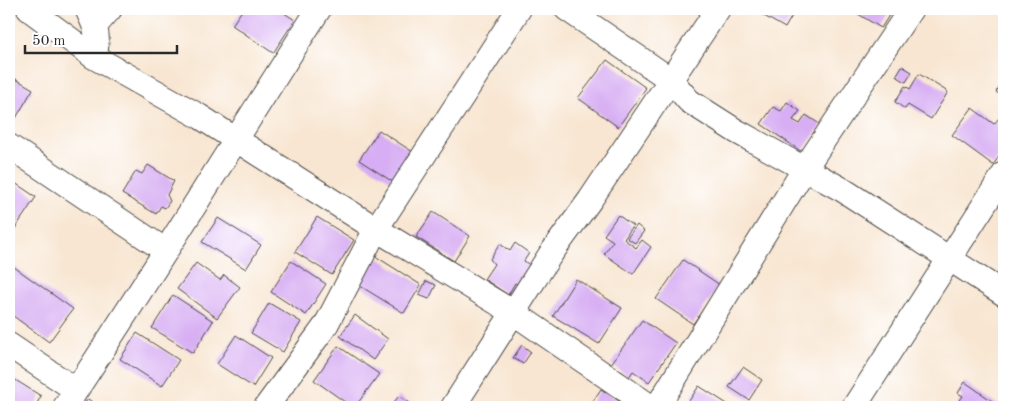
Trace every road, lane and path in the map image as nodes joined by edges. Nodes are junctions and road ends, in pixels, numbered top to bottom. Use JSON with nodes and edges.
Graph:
{"nodes":[{"id":1,"x":29,"y":9,"type":"edge"},
{"id":2,"x":319,"y":9,"type":"edge"},
{"id":3,"x":519,"y":9,"type":"edge"},
{"id":4,"x":567,"y":9,"type":"edge"},
{"id":5,"x":718,"y":9,"type":"edge"},
{"id":6,"x":912,"y":9,"type":"edge"},
{"id":7,"x":97,"y":14,"type":"edge"},
{"id":8,"x":94,"y":57,"type":"junction"},
{"id":9,"x":671,"y":80,"type":"junction"},
{"id":10,"x":235,"y":139,"type":"junction"},
{"id":11,"x":9,"y":146,"type":"edge"},
{"id":12,"x":805,"y":168,"type":"junction"},
{"id":13,"x":1004,"y":174,"type":"edge"},
{"id":14,"x":376,"y":229,"type":"junction"},
{"id":15,"x":166,"y":251,"type":"junction"},
{"id":16,"x":949,"y":258,"type":"junction"},
{"id":17,"x":1004,"y":294,"type":"edge"},
{"id":18,"x":514,"y":313,"type":"junction"},
{"id":19,"x":9,"y":346,"type":"edge"},
{"id":20,"x":71,"y":398,"type":"edge"},
{"id":21,"x":266,"y":407,"type":"edge"},
{"id":22,"x":454,"y":407,"type":"edge"},
{"id":23,"x":651,"y":407,"type":"edge"},
{"id":24,"x":657,"y":407,"type":"edge"},
{"id":25,"x":854,"y":407,"type":"edge"}],
"edges":[{"from":1,"to":8,"type":"street"},
{"from":2,"to":10,"type":"street"},
{"from":3,"to":14,"type":"street"},
{"from":4,"to":9,"type":"street"},
{"from":5,"to":9,"type":"street"},
{"from":6,"to":12,"type":"street"},
{"from":7,"to":8,"type":"street"},
{"from":8,"to":10,"type":"street"},
{"from":9,"to":12,"type":"street"},
{"from":9,"to":18,"type":"street"},
{"from":10,"to":14,"type":"street"},
{"from":10,"to":15,"type":"street"},
{"from":11,"to":15,"type":"street"},
{"from":12,"to":16,"type":"street"},
{"from":12,"to":24,"type":"street"},
{"from":13,"to":16,"type":"street"},
{"from":14,"to":18,"type":"street"},
{"from":14,"to":21,"type":"street"},
{"from":15,"to":20,"type":"street"},
{"from":16,"to":17,"type":"street"},
{"from":16,"to":25,"type":"street"},
{"from":18,"to":22,"type":"street"},
{"from":18,"to":23,"type":"street"},
{"from":19,"to":20,"type":"street"}]}
